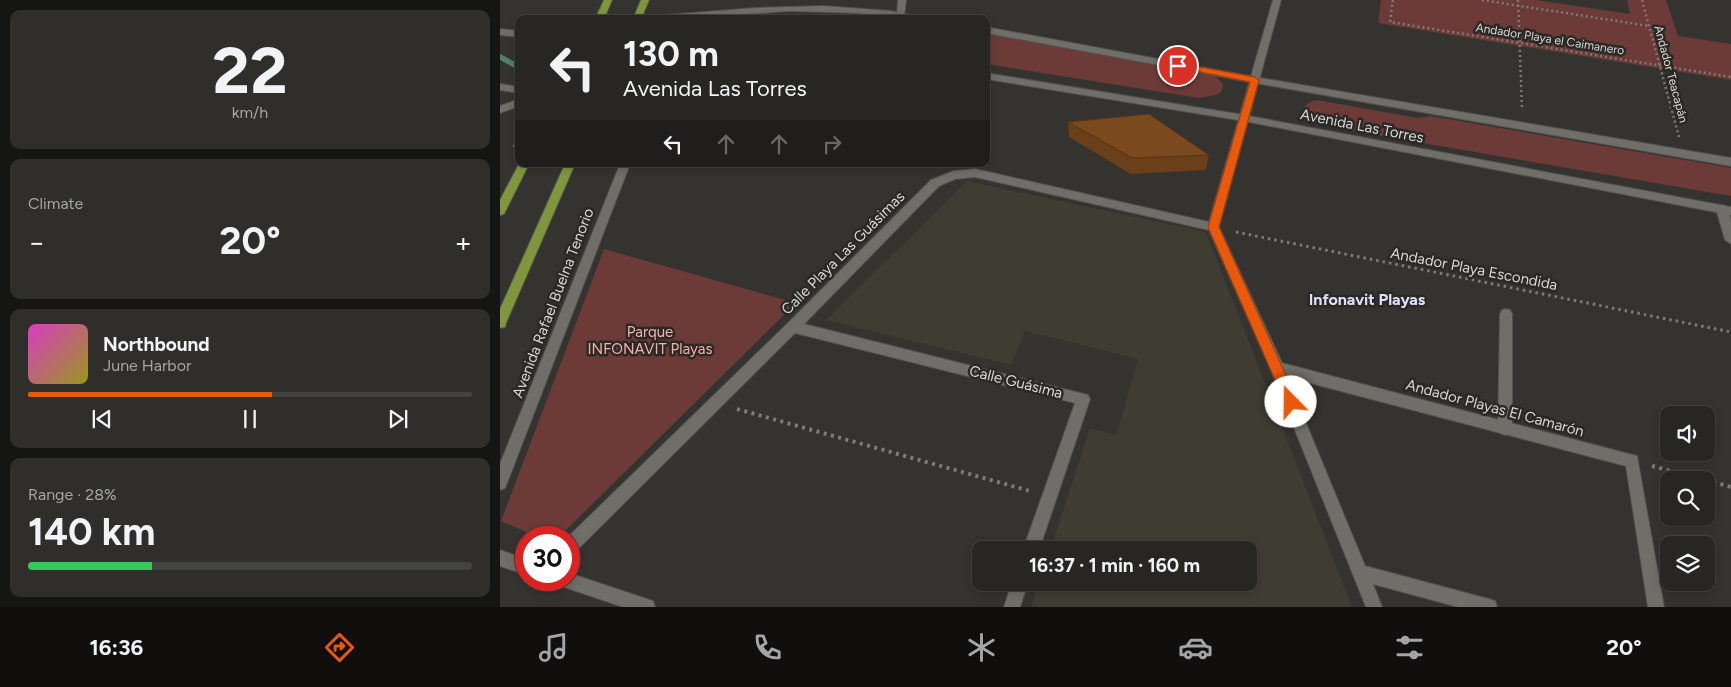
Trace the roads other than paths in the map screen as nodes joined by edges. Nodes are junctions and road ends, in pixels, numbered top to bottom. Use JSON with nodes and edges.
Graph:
{"nodes":[{"id":1,"x":608,"y":0,"type":"edge"},
{"id":2,"x":645,"y":0,"type":"edge"},
{"id":3,"x":902,"y":0,"type":"edge"},
{"id":4,"x":1277,"y":0,"type":"edge"},
{"id":5,"x":901,"y":14,"type":"junction"},
{"id":6,"x":601,"y":15,"type":"edge"},
{"id":7,"x":639,"y":15,"type":"edge"},
{"id":8,"x":722,"y":15,"type":"edge"},
{"id":9,"x":906,"y":15,"type":"edge"},
{"id":10,"x":990,"y":31,"type":"edge"},
{"id":11,"x":500,"y":32,"type":"edge"},
{"id":12,"x":515,"y":34,"type":"edge"},
{"id":13,"x":990,"y":77,"type":"edge"},
{"id":14,"x":1255,"y":80,"type":"junction"},
{"id":15,"x":500,"y":87,"type":"edge"},
{"id":16,"x":515,"y":90,"type":"edge"},
{"id":17,"x":515,"y":104,"type":"edge"},
{"id":18,"x":500,"y":110,"type":"edge"},
{"id":19,"x":1244,"y":118,"type":"junction"},
{"id":20,"x":1731,"y":162,"type":"edge"},
{"id":21,"x":522,"y":167,"type":"edge"},
{"id":22,"x":569,"y":167,"type":"edge"},
{"id":23,"x":624,"y":167,"type":"edge"},
{"id":24,"x":1726,"y":210,"type":"edge"},
{"id":25,"x":500,"y":211,"type":"edge"},
{"id":26,"x":1213,"y":227,"type":"junction"},
{"id":27,"x":1731,"y":240,"type":"edge"},
{"id":28,"x":1506,"y":314,"type":"dead end"},
{"id":29,"x":500,"y":322,"type":"edge"},
{"id":30,"x":793,"y":326,"type":"junction"},
{"id":31,"x":1277,"y":368,"type":"junction"},
{"id":32,"x":1505,"y":428,"type":"junction"},
{"id":33,"x":500,"y":483,"type":"edge"},
{"id":34,"x":580,"y":535,"type":"edge"},
{"id":35,"x":1034,"y":541,"type":"edge"},
{"id":36,"x":500,"y":558,"type":"edge"},
{"id":37,"x":515,"y":563,"type":"edge"},
{"id":38,"x":1361,"y":573,"type":"junction"},
{"id":39,"x":580,"y":584,"type":"edge"},
{"id":40,"x":1017,"y":591,"type":"edge"},
{"id":41,"x":647,"y":607,"type":"edge"},
{"id":42,"x":1012,"y":607,"type":"edge"},
{"id":43,"x":1374,"y":607,"type":"edge"},
{"id":44,"x":1490,"y":607,"type":"edge"},
{"id":45,"x":1656,"y":607,"type":"edge"}],
"edges":[{"from":1,"to":6,"type":"main road"},
{"from":2,"to":7,"type":"main road"},
{"from":3,"to":5,"type":"street"},
{"from":4,"to":14,"type":"street"},
{"from":5,"to":8,"type":"street"},
{"from":5,"to":9,"type":"street"},
{"from":10,"to":14,"type":"street","name":"Avenida Las Torres"},
{"from":11,"to":12,"type":"street"},
{"from":13,"to":19,"type":"street","name":"Avenida Las Torres"},
{"from":14,"to":19,"type":"street"},
{"from":14,"to":20,"type":"street","name":"Avenida Las Torres"},
{"from":15,"to":16,"type":"street"},
{"from":17,"to":18,"type":"street"},
{"from":19,"to":24,"type":"street","name":"Avenida Las Torres"},
{"from":19,"to":26,"type":"street"},
{"from":21,"to":25,"type":"main road"},
{"from":22,"to":29,"type":"main road"},
{"from":23,"to":33,"type":"street","name":"Avenida Rafael Buelna Tenorio"},
{"from":24,"to":27,"type":"street"},
{"from":26,"to":30,"type":"street","name":"Calle Playa Las Guásimas"},
{"from":26,"to":31,"type":"street"},
{"from":28,"to":32,"type":"street"},
{"from":30,"to":34,"type":"street","name":"Calle Playa Las Guásimas"},
{"from":30,"to":35,"type":"street","name":"Calle Guásima"},
{"from":31,"to":32,"type":"street","name":"Andador Playas El Camarón"},
{"from":31,"to":38,"type":"street"},
{"from":32,"to":45,"type":"street","name":"Andador Playas El Camarón"},
{"from":36,"to":37,"type":"street"},
{"from":38,"to":43,"type":"street"},
{"from":38,"to":44,"type":"street"},
{"from":39,"to":41,"type":"street"},
{"from":40,"to":42,"type":"street"}]}
